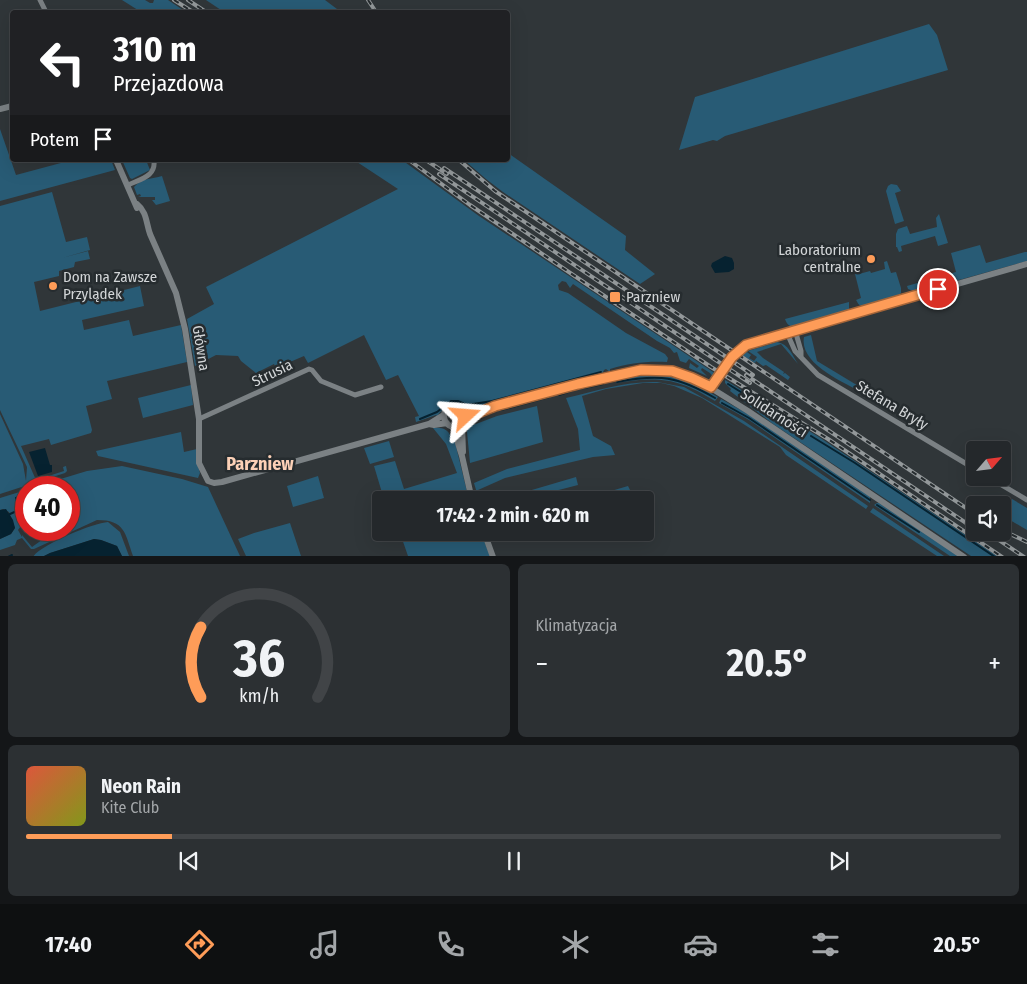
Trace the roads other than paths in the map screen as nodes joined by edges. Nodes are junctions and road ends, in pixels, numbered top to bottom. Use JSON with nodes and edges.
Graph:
{"nodes":[{"id":1,"x":117,"y":162,"type":"edge"},
{"id":2,"x":154,"y":162,"type":"edge"},
{"id":3,"x":128,"y":185,"type":"junction"},
{"id":4,"x":1027,"y":264,"type":"edge"},
{"id":5,"x":796,"y":330,"type":"junction"},
{"id":6,"x":786,"y":333,"type":"junction"},
{"id":7,"x":801,"y":357,"type":"junction"},
{"id":8,"x":381,"y":387,"type":"dead end"},
{"id":9,"x":711,"y":387,"type":"junction"},
{"id":10,"x":488,"y":408,"type":"junction"},
{"id":11,"x":464,"y":410,"type":"junction"},
{"id":12,"x":445,"y":414,"type":"junction"},
{"id":13,"x":466,"y":418,"type":"junction"},
{"id":14,"x":199,"y":420,"type":"junction"},
{"id":15,"x":429,"y":424,"type":"junction"},
{"id":16,"x":450,"y":425,"type":"junction"},
{"id":17,"x":462,"y":425,"type":"junction"},
{"id":18,"x":462,"y":456,"type":"junction"},
{"id":19,"x":966,"y":464,"type":"edge"},
{"id":20,"x":1003,"y":486,"type":"edge"},
{"id":21,"x":470,"y":491,"type":"edge"},
{"id":22,"x":1027,"y":500,"type":"edge"},
{"id":23,"x":487,"y":541,"type":"edge"},
{"id":24,"x":493,"y":556,"type":"edge"},
{"id":25,"x":964,"y":556,"type":"edge"}],
"edges":[{"from":1,"to":3,"type":"street","name":"Główna"},
{"from":2,"to":3,"type":"street"},
{"from":3,"to":14,"type":"street","name":"Główna"},
{"from":4,"to":5,"type":"street"},
{"from":5,"to":6,"type":"street"},
{"from":5,"to":7,"type":"street"},
{"from":6,"to":7,"type":"street","name":"Stefana Bryły"},
{"from":6,"to":9,"type":"street"},
{"from":7,"to":19,"type":"street","name":"Stefana Bryły"},
{"from":8,"to":14,"type":"street","name":"Strusia"},
{"from":9,"to":10,"type":"street","name":"Solidarności"},
{"from":9,"to":25,"type":"street","name":"Solidarności"},
{"from":10,"to":11,"type":"street","name":"Solidarności"},
{"from":10,"to":13,"type":"street","name":"Solidarności"},
{"from":11,"to":12,"type":"street"},
{"from":11,"to":13,"type":"street"},
{"from":12,"to":15,"type":"street"},
{"from":12,"to":16,"type":"street"},
{"from":13,"to":17,"type":"street"},
{"from":14,"to":15,"type":"street","name":"Główna"},
{"from":15,"to":16,"type":"street"},
{"from":16,"to":17,"type":"street"},
{"from":16,"to":18,"type":"street"},
{"from":17,"to":18,"type":"street"},
{"from":18,"to":21,"type":"street"},
{"from":20,"to":22,"type":"street"},
{"from":23,"to":24,"type":"street"}]}
